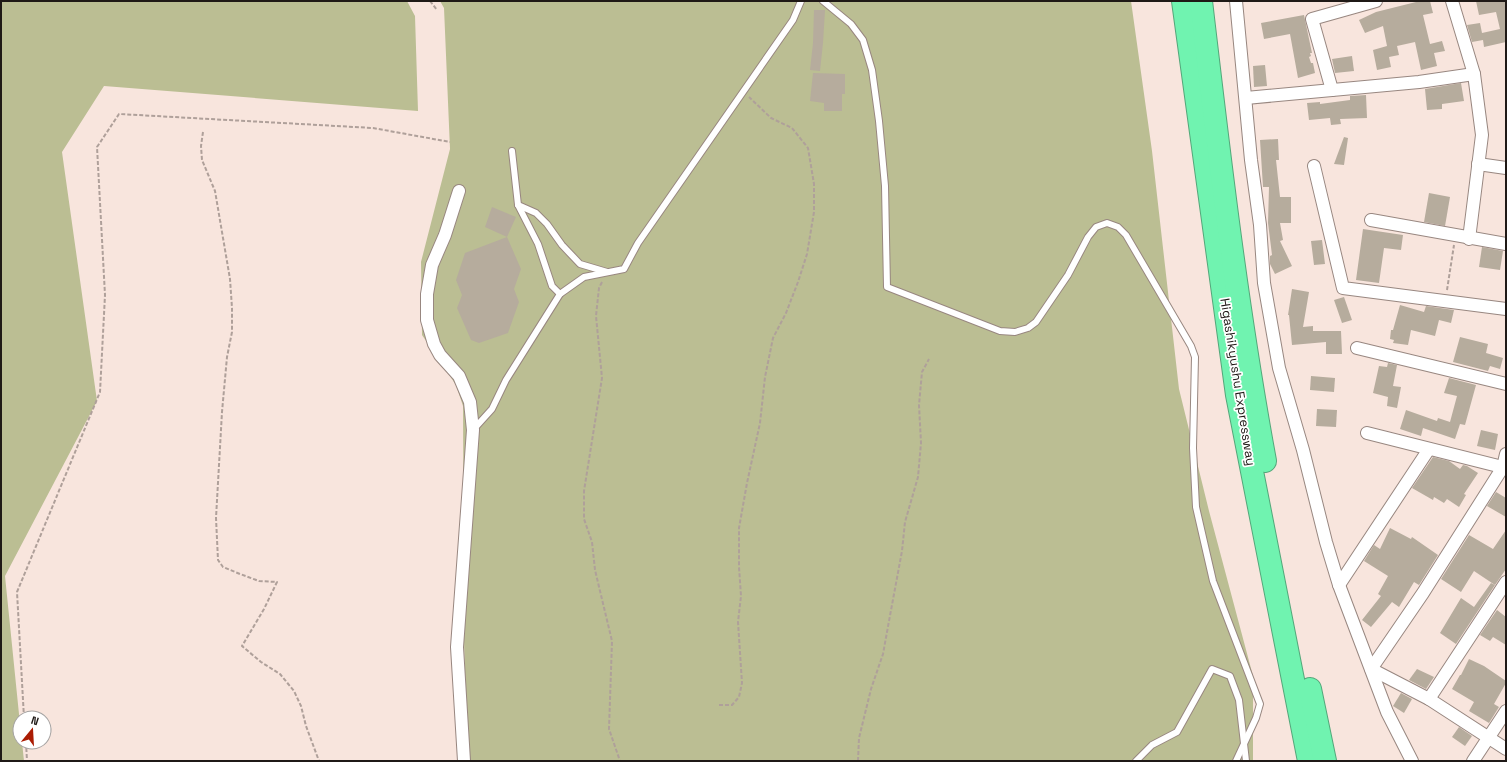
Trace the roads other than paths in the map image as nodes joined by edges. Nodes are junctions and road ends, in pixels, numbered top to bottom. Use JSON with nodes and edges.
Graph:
{"nodes":[{"id":1,"x":801,"y":1,"type":"edge"},
{"id":2,"x":823,"y":1,"type":"edge"},
{"id":3,"x":1183,"y":1,"type":"edge"},
{"id":4,"x":1201,"y":1,"type":"edge"},
{"id":5,"x":1236,"y":1,"type":"edge"},
{"id":6,"x":1375,"y":1,"type":"edge"},
{"id":7,"x":1452,"y":1,"type":"edge"},
{"id":8,"x":1474,"y":74,"type":"junction"},
{"id":9,"x":1332,"y":90,"type":"junction"},
{"id":10,"x":1246,"y":98,"type":"junction"},
{"id":11,"x":512,"y":151,"type":"dead end"},
{"id":12,"x":1478,"y":164,"type":"junction"},
{"id":13,"x":1314,"y":166,"type":"dead end"},
{"id":14,"x":1506,"y":168,"type":"edge"},
{"id":15,"x":459,"y":191,"type":"dead end"},
{"id":16,"x":518,"y":205,"type":"junction"},
{"id":17,"x":1371,"y":220,"type":"dead end"},
{"id":18,"x":1469,"y":239,"type":"junction"},
{"id":19,"x":1506,"y":244,"type":"edge"},
{"id":20,"x":608,"y":273,"type":"junction"},
{"id":21,"x":560,"y":294,"type":"junction"},
{"id":22,"x":1506,"y":309,"type":"edge"},
{"id":23,"x":1357,"y":348,"type":"dead end"},
{"id":24,"x":1506,"y":384,"type":"edge"},
{"id":25,"x":473,"y":430,"type":"junction"},
{"id":26,"x":1367,"y":433,"type":"dead end"},
{"id":27,"x":1429,"y":449,"type":"junction"},
{"id":28,"x":1506,"y":454,"type":"edge"},
{"id":29,"x":1504,"y":468,"type":"edge"},
{"id":30,"x":1506,"y":582,"type":"edge"},
{"id":31,"x":1339,"y":585,"type":"junction"},
{"id":32,"x":1372,"y":669,"type":"junction"},
{"id":33,"x":1429,"y":699,"type":"junction"},
{"id":34,"x":1506,"y":711,"type":"edge"},
{"id":35,"x":1488,"y":738,"type":"junction"},
{"id":36,"x":1244,"y":744,"type":"junction"},
{"id":37,"x":1506,"y":749,"type":"edge"},
{"id":38,"x":464,"y":761,"type":"edge"},
{"id":39,"x":1136,"y":761,"type":"edge"},
{"id":40,"x":1236,"y":761,"type":"edge"},
{"id":41,"x":1246,"y":761,"type":"edge"},
{"id":42,"x":1309,"y":761,"type":"edge"},
{"id":43,"x":1325,"y":761,"type":"edge"},
{"id":44,"x":1412,"y":761,"type":"edge"},
{"id":45,"x":1473,"y":761,"type":"edge"}],
"edges":[{"from":1,"to":20,"type":"lane"},
{"from":2,"to":36,"type":"lane"},
{"from":3,"to":42,"type":"highway","name":"Higashikyushu Expressway"},
{"from":4,"to":43,"type":"highway","name":"Higashikyushu Expressway"},
{"from":5,"to":10,"type":"street"},
{"from":6,"to":9,"type":"street"},
{"from":7,"to":8,"type":"street"},
{"from":8,"to":9,"type":"street"},
{"from":8,"to":12,"type":"street"},
{"from":9,"to":10,"type":"street"},
{"from":10,"to":31,"type":"street"},
{"from":11,"to":16,"type":"lane"},
{"from":12,"to":14,"type":"street"},
{"from":12,"to":18,"type":"street"},
{"from":13,"to":22,"type":"street"},
{"from":15,"to":25,"type":"street"},
{"from":16,"to":20,"type":"lane"},
{"from":16,"to":21,"type":"lane"},
{"from":17,"to":18,"type":"street"},
{"from":18,"to":19,"type":"street"},
{"from":20,"to":21,"type":"lane"},
{"from":21,"to":25,"type":"lane"},
{"from":23,"to":24,"type":"street"},
{"from":25,"to":38,"type":"street"},
{"from":26,"to":27,"type":"street"},
{"from":27,"to":29,"type":"street"},
{"from":27,"to":31,"type":"street"},
{"from":28,"to":29,"type":"street"},
{"from":29,"to":32,"type":"street"},
{"from":30,"to":33,"type":"street"},
{"from":31,"to":32,"type":"street"},
{"from":32,"to":33,"type":"street"},
{"from":32,"to":44,"type":"street"},
{"from":33,"to":35,"type":"street"},
{"from":34,"to":35,"type":"street"},
{"from":35,"to":37,"type":"street"},
{"from":35,"to":45,"type":"street"},
{"from":36,"to":39,"type":"lane"},
{"from":36,"to":40,"type":"lane"},
{"from":36,"to":41,"type":"lane"}]}
